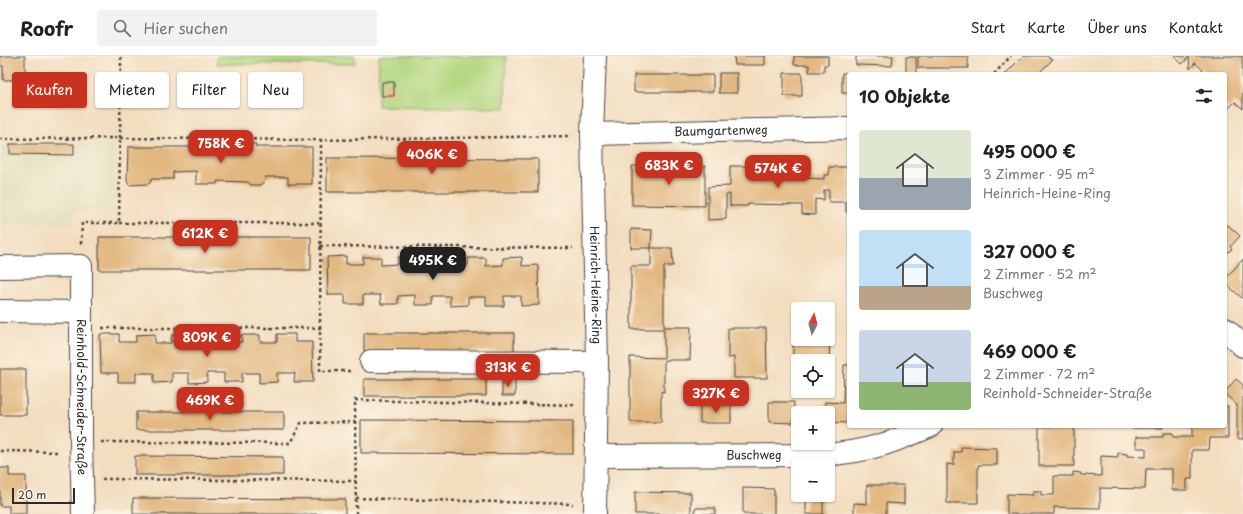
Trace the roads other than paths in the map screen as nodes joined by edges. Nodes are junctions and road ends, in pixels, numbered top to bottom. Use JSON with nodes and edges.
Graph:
{"nodes":[{"id":1,"x":595,"y":56,"type":"edge"},
{"id":2,"x":847,"y":128,"type":"edge"},
{"id":3,"x":592,"y":134,"type":"junction"},
{"id":4,"x":0,"y":267,"type":"edge"},
{"id":5,"x":0,"y":311,"type":"edge"},
{"id":6,"x":81,"y":312,"type":"junction"},
{"id":7,"x":1227,"y":331,"type":"edge"},
{"id":8,"x":1243,"y":346,"type":"edge"},
{"id":9,"x":371,"y":361,"type":"road end"},
{"id":10,"x":597,"y":362,"type":"junction"},
{"id":11,"x":926,"y":428,"type":"edge"},
{"id":12,"x":596,"y":456,"type":"junction"},
{"id":13,"x":595,"y":509,"type":"edge"},
{"id":14,"x":83,"y":514,"type":"edge"}],
"edges":[{"from":1,"to":3,"type":"street","name":"Heinrich-Heine-Ring"},
{"from":2,"to":3,"type":"street","name":"Baumgartenweg"},
{"from":3,"to":10,"type":"street","name":"Heinrich-Heine-Ring"},
{"from":4,"to":6,"type":"street"},
{"from":5,"to":6,"type":"street","name":"Reinhold-Schneider-Straße"},
{"from":6,"to":14,"type":"street","name":"Reinhold-Schneider-Straße"},
{"from":7,"to":8,"type":"street"},
{"from":9,"to":10,"type":"street"},
{"from":10,"to":12,"type":"street","name":"Heinrich-Heine-Ring"},
{"from":11,"to":12,"type":"street","name":"Buschweg"},
{"from":12,"to":13,"type":"street","name":"Heinrich-Heine-Ring"}]}
